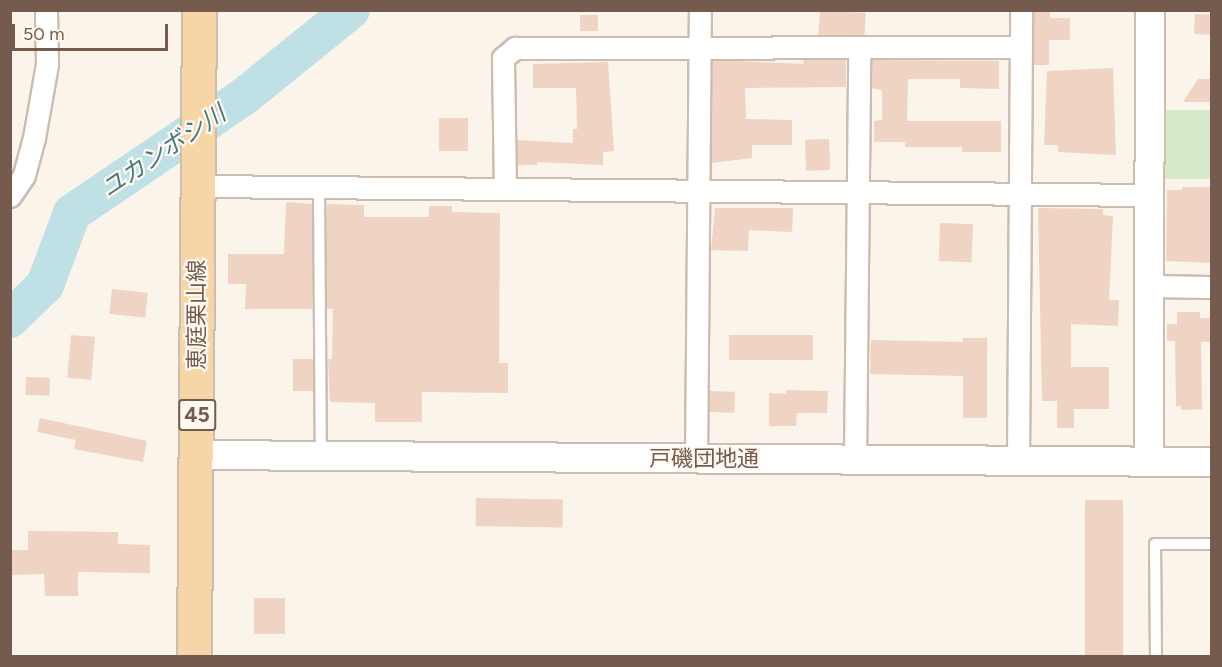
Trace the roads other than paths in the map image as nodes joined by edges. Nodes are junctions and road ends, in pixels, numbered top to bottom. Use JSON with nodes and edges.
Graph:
{"nodes":[{"id":1,"x":46,"y":10,"type":"edge"},
{"id":2,"x":199,"y":10,"type":"edge"},
{"id":3,"x":700,"y":10,"type":"edge"},
{"id":4,"x":1021,"y":10,"type":"edge"},
{"id":5,"x":1150,"y":10,"type":"edge"},
{"id":6,"x":859,"y":47,"type":"junction"},
{"id":7,"x":1021,"y":47,"type":"junction"},
{"id":8,"x":698,"y":48,"type":"junction"},
{"id":9,"x":197,"y":180,"type":"junction"},
{"id":10,"x":319,"y":187,"type":"junction"},
{"id":11,"x":504,"y":188,"type":"junction"},
{"id":12,"x":860,"y":192,"type":"junction"},
{"id":13,"x":697,"y":194,"type":"junction"},
{"id":14,"x":1022,"y":195,"type":"junction"},
{"id":15,"x":1149,"y":195,"type":"junction"},
{"id":16,"x":10,"y":196,"type":"edge"},
{"id":17,"x":1148,"y":286,"type":"junction"},
{"id":18,"x":1212,"y":287,"type":"edge"},
{"id":19,"x":197,"y":455,"type":"junction"},
{"id":20,"x":321,"y":456,"type":"junction"},
{"id":21,"x":696,"y":460,"type":"junction"},
{"id":22,"x":855,"y":460,"type":"junction"},
{"id":23,"x":1149,"y":461,"type":"junction"},
{"id":24,"x":1018,"y":462,"type":"junction"},
{"id":25,"x":1212,"y":462,"type":"edge"},
{"id":26,"x":1212,"y":543,"type":"edge"},
{"id":27,"x":194,"y":657,"type":"edge"},
{"id":28,"x":1156,"y":657,"type":"edge"}],
"edges":[{"from":1,"to":16,"type":"street"},
{"from":2,"to":9,"type":"main road","name":"恵庭栗山線","number":"45"},
{"from":3,"to":8,"type":"street"},
{"from":4,"to":7,"type":"street"},
{"from":5,"to":15,"type":"street"},
{"from":6,"to":7,"type":"street"},
{"from":6,"to":8,"type":"street"},
{"from":6,"to":12,"type":"street"},
{"from":7,"to":14,"type":"street"},
{"from":8,"to":11,"type":"street"},
{"from":8,"to":13,"type":"street"},
{"from":9,"to":10,"type":"street"},
{"from":9,"to":19,"type":"main road","name":"恵庭栗山線","number":"45"},
{"from":10,"to":11,"type":"street"},
{"from":10,"to":20,"type":"lane"},
{"from":11,"to":13,"type":"street"},
{"from":12,"to":13,"type":"street"},
{"from":12,"to":14,"type":"street"},
{"from":12,"to":22,"type":"street"},
{"from":13,"to":21,"type":"street"},
{"from":14,"to":15,"type":"street"},
{"from":14,"to":24,"type":"street"},
{"from":15,"to":17,"type":"street"},
{"from":17,"to":18,"type":"street"},
{"from":17,"to":23,"type":"street"},
{"from":19,"to":20,"type":"street","name":"戸磯団地通"},
{"from":19,"to":27,"type":"main road","name":"恵庭栗山線","number":"45"},
{"from":20,"to":21,"type":"street","name":"戸磯団地通"},
{"from":21,"to":22,"type":"street","name":"戸磯団地通"},
{"from":22,"to":24,"type":"street","name":"戸磯団地通"},
{"from":23,"to":24,"type":"street","name":"戸磯団地通"},
{"from":23,"to":25,"type":"street","name":"戸磯団地通"},
{"from":26,"to":28,"type":"lane"}]}
